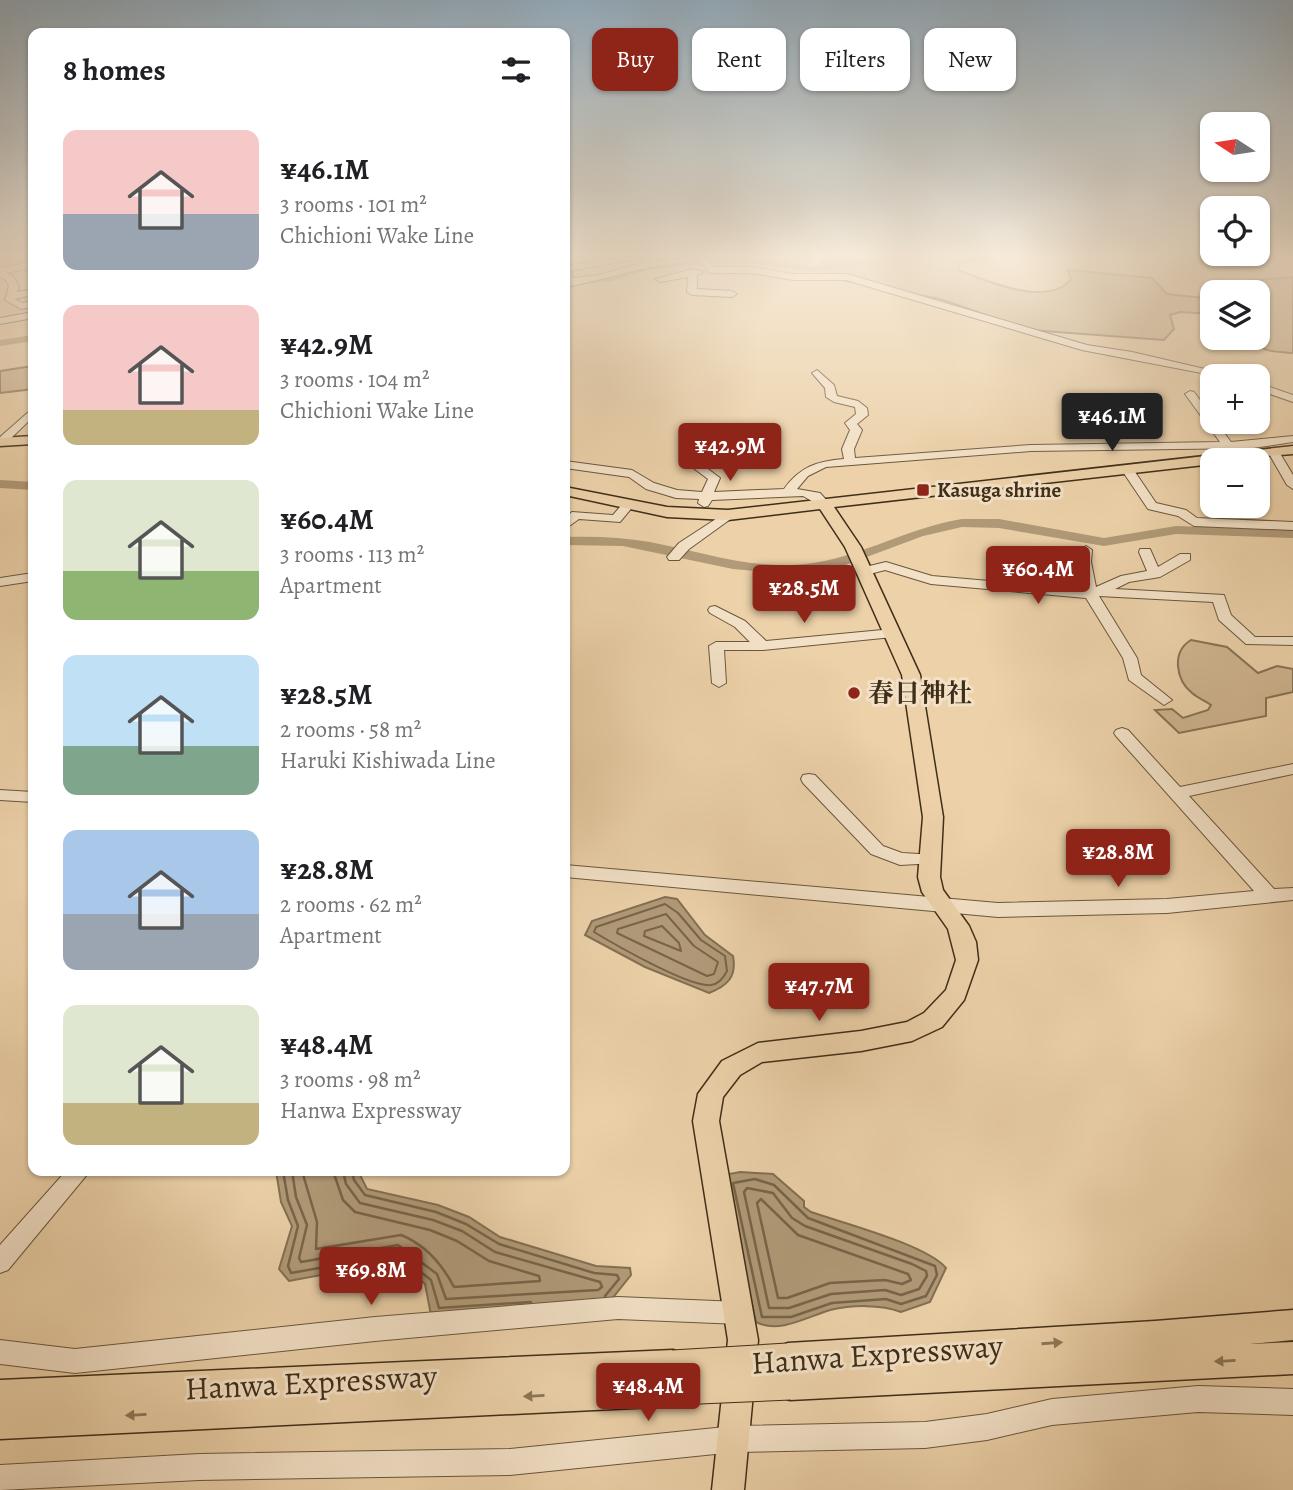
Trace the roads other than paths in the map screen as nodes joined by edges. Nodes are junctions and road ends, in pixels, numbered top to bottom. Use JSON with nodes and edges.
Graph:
{"nodes":[{"id":1,"x":1010,"y":326,"type":"edge"},
{"id":2,"x":1200,"y":370,"type":"edge"},
{"id":3,"x":817,"y":373,"type":"dead end"},
{"id":4,"x":1270,"y":390,"type":"edge"},
{"id":5,"x":1190,"y":394,"type":"dead end"},
{"id":6,"x":1293,"y":399,"type":"edge"},
{"id":7,"x":28,"y":416,"type":"edge"},
{"id":8,"x":1293,"y":439,"type":"edge"},
{"id":9,"x":28,"y":440,"type":"edge"},
{"id":10,"x":1,"y":442,"type":"edge"},
{"id":11,"x":1227,"y":444,"type":"junction"},
{"id":12,"x":1293,"y":450,"type":"edge"},
{"id":13,"x":693,"y":452,"type":"dead end"},
{"id":14,"x":1274,"y":452,"type":"junction"},
{"id":15,"x":850,"y":462,"type":"junction"},
{"id":16,"x":570,"y":465,"type":"edge"},
{"id":17,"x":1127,"y":469,"type":"junction"},
{"id":18,"x":1293,"y":485,"type":"edge"},
{"id":19,"x":789,"y":491,"type":"junction"},
{"id":20,"x":570,"y":492,"type":"edge"},
{"id":21,"x":708,"y":496,"type":"junction"},
{"id":22,"x":629,"y":504,"type":"junction"},
{"id":23,"x":824,"y":504,"type":"junction"},
{"id":24,"x":699,"y":515,"type":"junction"},
{"id":25,"x":728,"y":515,"type":"junction"},
{"id":26,"x":570,"y":520,"type":"edge"},
{"id":27,"x":1293,"y":526,"type":"edge"},
{"id":28,"x":1086,"y":550,"type":"dead end"},
{"id":29,"x":1145,"y":552,"type":"dead end"},
{"id":30,"x":678,"y":553,"type":"dead end"},
{"id":31,"x":1185,"y":557,"type":"dead end"},
{"id":32,"x":861,"y":562,"type":"junction"},
{"id":33,"x":1155,"y":574,"type":"junction"},
{"id":34,"x":28,"y":578,"type":"edge"},
{"id":35,"x":0,"y":582,"type":"edge"},
{"id":36,"x":1093,"y":593,"type":"junction"},
{"id":37,"x":716,"y":610,"type":"dead end"},
{"id":38,"x":894,"y":633,"type":"junction"},
{"id":39,"x":1293,"y":641,"type":"edge"},
{"id":40,"x":763,"y":646,"type":"junction"},
{"id":41,"x":719,"y":683,"type":"dead end"},
{"id":42,"x":1164,"y":700,"type":"dead end"},
{"id":43,"x":1122,"y":733,"type":"dead end"},
{"id":44,"x":1293,"y":769,"type":"edge"},
{"id":45,"x":809,"y":779,"type":"dead end"},
{"id":46,"x":1175,"y":794,"type":"junction"},
{"id":47,"x":0,"y":795,"type":"edge"},
{"id":48,"x":28,"y":797,"type":"edge"},
{"id":49,"x":930,"y":859,"type":"junction"},
{"id":50,"x":570,"y":871,"type":"edge"},
{"id":51,"x":1293,"y":894,"type":"edge"},
{"id":52,"x":1270,"y":897,"type":"junction"},
{"id":53,"x":944,"y":906,"type":"junction"},
{"id":54,"x":75,"y":1176,"type":"edge"},
{"id":55,"x":0,"y":1262,"type":"edge"},
{"id":56,"x":740,"y":1313,"type":"junction"},
{"id":57,"x":1293,"y":1325,"type":"edge"},
{"id":58,"x":0,"y":1352,"type":"edge"},
{"id":59,"x":1293,"y":1358,"type":"edge"},
{"id":60,"x":789,"y":1372,"type":"junction"},
{"id":61,"x":675,"y":1378,"type":"junction"},
{"id":62,"x":0,"y":1396,"type":"edge"},
{"id":63,"x":1293,"y":1402,"type":"edge"},
{"id":64,"x":0,"y":1422,"type":"edge"},
{"id":65,"x":735,"y":1439,"type":"junction"},
{"id":66,"x":0,"y":1478,"type":"edge"},
{"id":67,"x":728,"y":1490,"type":"edge"}],
"edges":[{"from":1,"to":2,"type":"street"},
{"from":3,"to":15,"type":"street"},
{"from":4,"to":6,"type":"street"},
{"from":5,"to":11,"type":"street"},
{"from":7,"to":10,"type":"street"},
{"from":8,"to":11,"type":"street"},
{"from":9,"to":10,"type":"main road"},
{"from":11,"to":15,"type":"street"},
{"from":12,"to":14,"type":"main road"},
{"from":13,"to":21,"type":"street"},
{"from":14,"to":17,"type":"main road"},
{"from":14,"to":18,"type":"street"},
{"from":15,"to":19,"type":"street"},
{"from":16,"to":21,"type":"street"},
{"from":17,"to":23,"type":"main road"},
{"from":17,"to":27,"type":"street"},
{"from":19,"to":21,"type":"street"},
{"from":19,"to":23,"type":"street"},
{"from":20,"to":22,"type":"main road"},
{"from":21,"to":24,"type":"street"},
{"from":22,"to":24,"type":"main road"},
{"from":22,"to":26,"type":"street"},
{"from":23,"to":25,"type":"main road"},
{"from":23,"to":32,"type":"main road"},
{"from":24,"to":25,"type":"main road"},
{"from":25,"to":30,"type":"street"},
{"from":28,"to":36,"type":"street"},
{"from":29,"to":33,"type":"street"},
{"from":31,"to":33,"type":"street"},
{"from":32,"to":36,"type":"street"},
{"from":32,"to":38,"type":"main road"},
{"from":33,"to":36,"type":"street"},
{"from":34,"to":35,"type":"street"},
{"from":36,"to":39,"type":"street"},
{"from":36,"to":42,"type":"street"},
{"from":37,"to":40,"type":"street"},
{"from":38,"to":40,"type":"street"},
{"from":38,"to":49,"type":"main road"},
{"from":40,"to":41,"type":"street"},
{"from":43,"to":46,"type":"street"},
{"from":44,"to":46,"type":"street"},
{"from":45,"to":49,"type":"street"},
{"from":46,"to":52,"type":"street"},
{"from":47,"to":48,"type":"street"},
{"from":49,"to":53,"type":"main road"},
{"from":50,"to":53,"type":"street"},
{"from":51,"to":52,"type":"street"},
{"from":52,"to":53,"type":"street"},
{"from":53,"to":56,"type":"main road"},
{"from":54,"to":55,"type":"street"},
{"from":56,"to":58,"type":"street"},
{"from":56,"to":65,"type":"main road"},
{"from":60,"to":57,"type":"highway","name":"Hanwa Expressway","one_way":true},
{"from":59,"to":60,"type":"highway","name":"Hanwa Expressway","one_way":true},
{"from":60,"to":61,"type":"highway","name":"Hanwa Expressway","bridge":true},
{"from":61,"to":62,"type":"highway","name":"Hanwa Expressway"},
{"from":61,"to":64,"type":"highway","name":"Hanwa Expressway","one_way":true},
{"from":63,"to":65,"type":"street"},
{"from":65,"to":66,"type":"street"},
{"from":65,"to":67,"type":"main road"}]}
